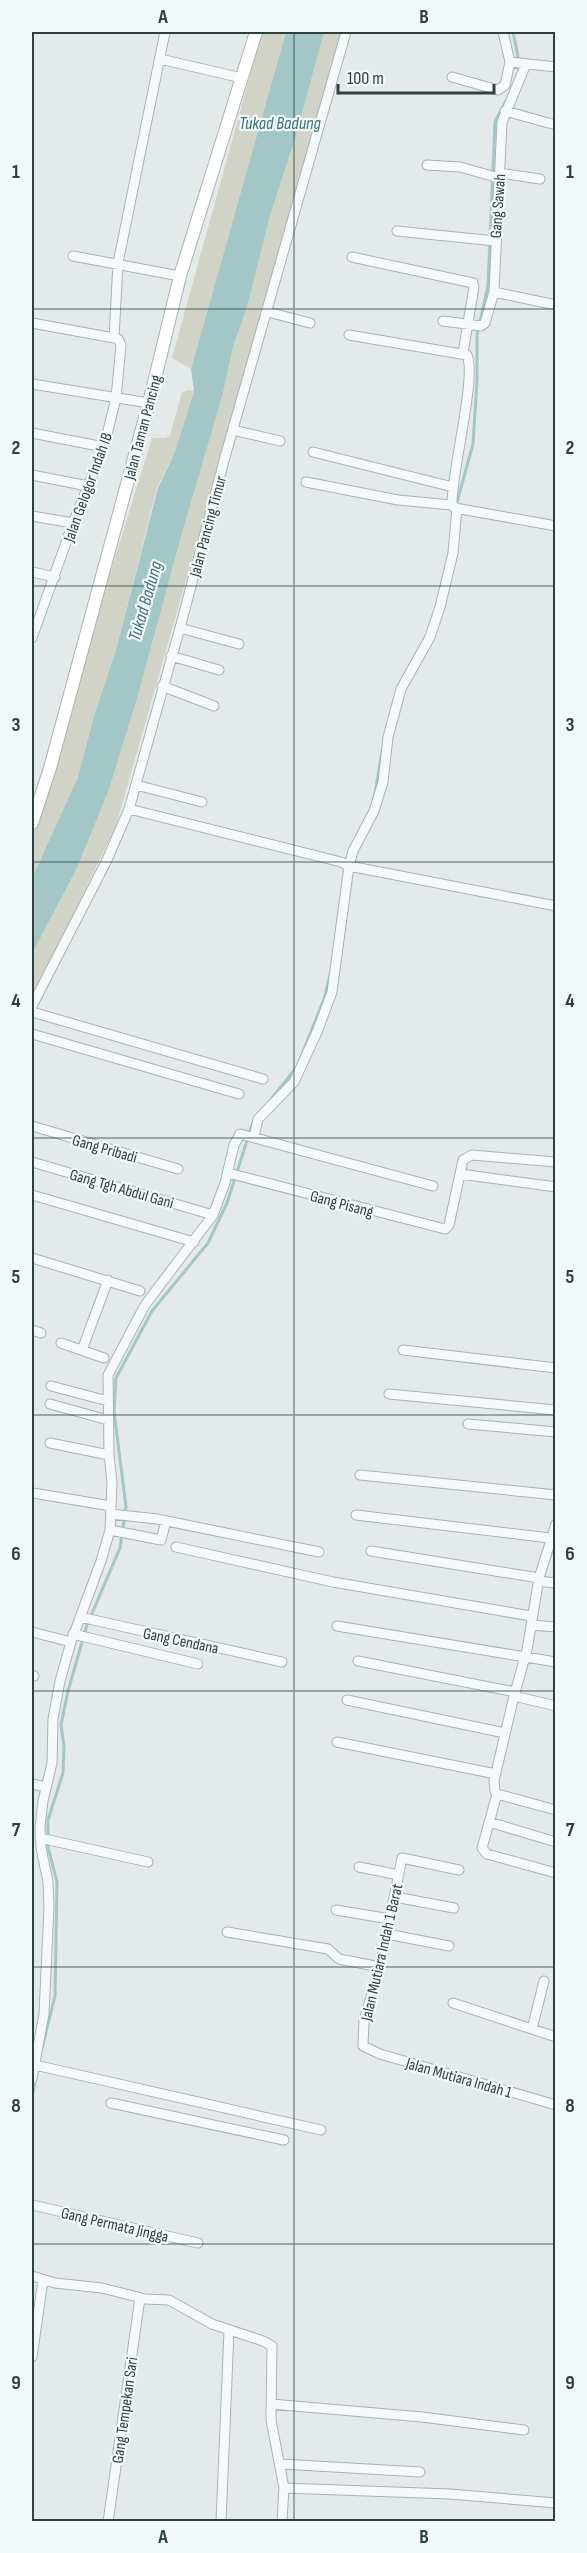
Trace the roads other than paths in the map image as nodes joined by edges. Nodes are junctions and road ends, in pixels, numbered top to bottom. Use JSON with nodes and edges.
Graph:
{"nodes":[{"id":1,"x":165,"y":32,"type":"edge"},
{"id":2,"x":256,"y":32,"type":"edge"},
{"id":3,"x":346,"y":32,"type":"edge"},
{"id":4,"x":503,"y":32,"type":"edge"},
{"id":5,"x":160,"y":59,"type":"junction"},
{"id":6,"x":519,"y":63,"type":"junction"},
{"id":7,"x":555,"y":67,"type":"edge"},
{"id":8,"x":452,"y":77,"type":"dead end"},
{"id":9,"x":242,"y":78,"type":"junction"},
{"id":10,"x":505,"y":111,"type":"junction"},
{"id":11,"x":555,"y":125,"type":"edge"},
{"id":12,"x":427,"y":165,"type":"dead end"},
{"id":13,"x":495,"y":175,"type":"junction"},
{"id":14,"x":540,"y":179,"type":"dead end"},
{"id":15,"x":397,"y":231,"type":"dead end"},
{"id":16,"x":493,"y":241,"type":"junction"},
{"id":17,"x":73,"y":256,"type":"dead end"},
{"id":18,"x":352,"y":256,"type":"dead end"},
{"id":19,"x":118,"y":263,"type":"junction"},
{"id":20,"x":180,"y":276,"type":"junction"},
{"id":21,"x":494,"y":292,"type":"junction"},
{"id":22,"x":555,"y":304,"type":"edge"},
{"id":23,"x":268,"y":312,"type":"junction"},
{"id":24,"x":443,"y":321,"type":"dead end"},
{"id":25,"x":32,"y":323,"type":"edge"},
{"id":26,"x":310,"y":323,"type":"dead end"},
{"id":27,"x":474,"y":325,"type":"junction"},
{"id":28,"x":349,"y":335,"type":"dead end"},
{"id":29,"x":114,"y":338,"type":"junction"},
{"id":30,"x":462,"y":353,"type":"junction"},
{"id":31,"x":32,"y":384,"type":"edge"},
{"id":32,"x":116,"y":398,"type":"junction"},
{"id":33,"x":149,"y":403,"type":"junction"},
{"id":34,"x":233,"y":430,"type":"junction"},
{"id":35,"x":32,"y":432,"type":"edge"},
{"id":36,"x":280,"y":441,"type":"dead end"},
{"id":37,"x":104,"y":447,"type":"junction"},
{"id":38,"x":313,"y":453,"type":"dead end"},
{"id":39,"x":32,"y":475,"type":"edge"},
{"id":40,"x":306,"y":482,"type":"dead end"},
{"id":41,"x":88,"y":486,"type":"junction"},
{"id":42,"x":453,"y":487,"type":"junction"},
{"id":43,"x":454,"y":507,"type":"junction"},
{"id":44,"x":32,"y":516,"type":"edge"},
{"id":45,"x":73,"y":523,"type":"junction"},
{"id":46,"x":555,"y":526,"type":"edge"},
{"id":47,"x":32,"y":572,"type":"edge"},
{"id":48,"x":55,"y":577,"type":"junction"},
{"id":49,"x":180,"y":628,"type":"junction"},
{"id":50,"x":32,"y":638,"type":"edge"},
{"id":51,"x":239,"y":644,"type":"dead end"},
{"id":52,"x":171,"y":656,"type":"junction"},
{"id":53,"x":219,"y":670,"type":"dead end"},
{"id":54,"x":162,"y":686,"type":"junction"},
{"id":55,"x":214,"y":706,"type":"dead end"},
{"id":56,"x":136,"y":786,"type":"junction"},
{"id":57,"x":202,"y":802,"type":"dead end"},
{"id":58,"x":129,"y":809,"type":"junction"},
{"id":59,"x":32,"y":823,"type":"edge"},
{"id":60,"x":346,"y":864,"type":"junction"},
{"id":61,"x":555,"y":906,"type":"edge"},
{"id":62,"x":32,"y":1006,"type":"edge"},
{"id":63,"x":32,"y":1012,"type":"edge"},
{"id":64,"x":32,"y":1034,"type":"edge"},
{"id":65,"x":263,"y":1079,"type":"dead end"},
{"id":66,"x":239,"y":1094,"type":"dead end"},
{"id":67,"x":32,"y":1126,"type":"edge"},
{"id":68,"x":249,"y":1136,"type":"junction"},
{"id":69,"x":32,"y":1162,"type":"edge"},
{"id":70,"x":555,"y":1162,"type":"edge"},
{"id":71,"x":178,"y":1169,"type":"dead end"},
{"id":72,"x":233,"y":1174,"type":"junction"},
{"id":73,"x":460,"y":1174,"type":"junction"},
{"id":74,"x":433,"y":1186,"type":"dead end"},
{"id":75,"x":555,"y":1187,"type":"edge"},
{"id":76,"x":32,"y":1195,"type":"edge"},
{"id":77,"x":213,"y":1215,"type":"junction"},
{"id":78,"x":194,"y":1242,"type":"junction"},
{"id":79,"x":32,"y":1258,"type":"edge"},
{"id":80,"x":108,"y":1280,"type":"junction"},
{"id":81,"x":140,"y":1291,"type":"dead end"},
{"id":82,"x":61,"y":1343,"type":"dead end"},
{"id":83,"x":82,"y":1350,"type":"junction"},
{"id":84,"x":403,"y":1350,"type":"dead end"},
{"id":85,"x":104,"y":1358,"type":"dead end"},
{"id":86,"x":555,"y":1368,"type":"edge"},
{"id":87,"x":51,"y":1386,"type":"dead end"},
{"id":88,"x":389,"y":1394,"type":"dead end"},
{"id":89,"x":108,"y":1401,"type":"junction"},
{"id":90,"x":51,"y":1404,"type":"dead end"},
{"id":91,"x":555,"y":1410,"type":"edge"},
{"id":92,"x":108,"y":1420,"type":"junction"},
{"id":93,"x":468,"y":1424,"type":"dead end"},
{"id":94,"x":555,"y":1432,"type":"edge"},
{"id":95,"x":50,"y":1443,"type":"dead end"},
{"id":96,"x":109,"y":1455,"type":"junction"},
{"id":97,"x":360,"y":1475,"type":"dead end"},
{"id":98,"x":33,"y":1493,"type":"dead end"},
{"id":99,"x":555,"y":1495,"type":"edge"},
{"id":100,"x":113,"y":1511,"type":"junction"},
{"id":101,"x":356,"y":1515,"type":"dead end"},
{"id":102,"x":166,"y":1521,"type":"junction"},
{"id":103,"x":555,"y":1524,"type":"edge"},
{"id":104,"x":112,"y":1531,"type":"junction"},
{"id":105,"x":550,"y":1538,"type":"junction"},
{"id":106,"x":176,"y":1547,"type":"dead end"},
{"id":107,"x":371,"y":1551,"type":"dead end"},
{"id":108,"x":319,"y":1552,"type":"dead end"},
{"id":109,"x":539,"y":1580,"type":"junction"},
{"id":110,"x":555,"y":1583,"type":"edge"},
{"id":111,"x":86,"y":1619,"type":"junction"},
{"id":112,"x":531,"y":1620,"type":"junction"},
{"id":113,"x":337,"y":1626,"type":"dead end"},
{"id":114,"x":555,"y":1627,"type":"edge"},
{"id":115,"x":32,"y":1632,"type":"edge"},
{"id":116,"x":77,"y":1638,"type":"junction"},
{"id":117,"x":525,"y":1657,"type":"junction"},
{"id":118,"x":358,"y":1661,"type":"dead end"},
{"id":119,"x":282,"y":1662,"type":"dead end"},
{"id":120,"x":555,"y":1662,"type":"edge"},
{"id":121,"x":198,"y":1664,"type":"dead end"},
{"id":122,"x":514,"y":1694,"type":"junction"},
{"id":123,"x":347,"y":1700,"type":"dead end"},
{"id":124,"x":555,"y":1706,"type":"edge"},
{"id":125,"x":505,"y":1732,"type":"junction"},
{"id":126,"x":337,"y":1742,"type":"dead end"},
{"id":127,"x":496,"y":1774,"type":"junction"},
{"id":128,"x":32,"y":1784,"type":"edge"},
{"id":129,"x":46,"y":1787,"type":"junction"},
{"id":130,"x":497,"y":1794,"type":"junction"},
{"id":131,"x":555,"y":1810,"type":"edge"},
{"id":132,"x":36,"y":1814,"type":"edge"},
{"id":133,"x":489,"y":1822,"type":"junction"},
{"id":134,"x":44,"y":1838,"type":"junction"},
{"id":135,"x":555,"y":1842,"type":"edge"},
{"id":136,"x":148,"y":1862,"type":"dead end"},
{"id":137,"x":359,"y":1868,"type":"dead end"},
{"id":138,"x":459,"y":1870,"type":"dead end"},
{"id":139,"x":555,"y":1873,"type":"edge"},
{"id":140,"x":399,"y":1875,"type":"junction"},
{"id":141,"x":395,"y":1897,"type":"junction"},
{"id":142,"x":454,"y":1908,"type":"dead end"},
{"id":143,"x":336,"y":1910,"type":"dead end"},
{"id":144,"x":390,"y":1919,"type":"junction"},
{"id":145,"x":227,"y":1932,"type":"dead end"},
{"id":146,"x":387,"y":1934,"type":"junction"},
{"id":147,"x":449,"y":1946,"type":"dead end"},
{"id":148,"x":380,"y":1967,"type":"junction"},
{"id":149,"x":544,"y":1981,"type":"dead end"},
{"id":150,"x":453,"y":2004,"type":"dead end"},
{"id":151,"x":532,"y":2030,"type":"junction"},
{"id":152,"x":555,"y":2037,"type":"edge"},
{"id":153,"x":35,"y":2042,"type":"edge"},
{"id":154,"x":363,"y":2046,"type":"joint"},
{"id":155,"x":37,"y":2066,"type":"junction"},
{"id":156,"x":32,"y":2079,"type":"edge"},
{"id":157,"x":148,"y":2090,"type":"junction"},
{"id":158,"x":111,"y":2103,"type":"dead end"},
{"id":159,"x":555,"y":2105,"type":"edge"},
{"id":160,"x":144,"y":2109,"type":"junction"},
{"id":161,"x":321,"y":2130,"type":"dead end"},
{"id":162,"x":284,"y":2140,"type":"dead end"},
{"id":163,"x":32,"y":2205,"type":"edge"},
{"id":164,"x":198,"y":2243,"type":"dead end"},
{"id":165,"x":32,"y":2276,"type":"edge"},
{"id":166,"x":43,"y":2280,"type":"junction"},
{"id":167,"x":140,"y":2298,"type":"junction"},
{"id":168,"x":230,"y":2331,"type":"junction"},
{"id":169,"x":32,"y":2357,"type":"edge"},
{"id":170,"x":271,"y":2404,"type":"junction"},
{"id":171,"x":524,"y":2430,"type":"dead end"},
{"id":172,"x":280,"y":2464,"type":"junction"},
{"id":173,"x":420,"y":2472,"type":"dead end"},
{"id":174,"x":284,"y":2488,"type":"junction"},
{"id":175,"x":555,"y":2503,"type":"edge"},
{"id":176,"x":108,"y":2522,"type":"edge"},
{"id":177,"x":221,"y":2522,"type":"edge"},
{"id":178,"x":282,"y":2522,"type":"edge"}],
"edges":[{"from":1,"to":5,"type":"street","name":"Jalan Gelogor Indah IB"},
{"from":2,"to":9,"type":"street","name":"Jalan Taman Pancing"},
{"from":3,"to":23,"type":"street","name":"Jalan Pancing Timur"},
{"from":4,"to":6,"type":"street"},
{"from":5,"to":9,"type":"street"},
{"from":5,"to":19,"type":"street","name":"Jalan Gelogor Indah IB"},
{"from":6,"to":7,"type":"street"},
{"from":6,"to":8,"type":"street"},
{"from":6,"to":10,"type":"street","name":"Gang Sawah"},
{"from":9,"to":20,"type":"street","name":"Jalan Taman Pancing"},
{"from":10,"to":11,"type":"street"},
{"from":10,"to":13,"type":"street","name":"Gang Sawah"},
{"from":12,"to":13,"type":"street"},
{"from":13,"to":14,"type":"street"},
{"from":13,"to":16,"type":"street","name":"Gang Sawah"},
{"from":15,"to":16,"type":"street"},
{"from":16,"to":21,"type":"street","name":"Gang Sawah"},
{"from":17,"to":19,"type":"street"},
{"from":18,"to":27,"type":"street"},
{"from":19,"to":20,"type":"street"},
{"from":19,"to":29,"type":"street","name":"Jalan Gelogor Indah IB"},
{"from":20,"to":33,"type":"street","name":"Jalan Taman Pancing"},
{"from":21,"to":22,"type":"street"},
{"from":21,"to":27,"type":"street","name":"Gang Sawah"},
{"from":23,"to":26,"type":"street"},
{"from":23,"to":34,"type":"street","name":"Jalan Pancing Timur"},
{"from":24,"to":27,"type":"street"},
{"from":25,"to":29,"type":"street"},
{"from":27,"to":30,"type":"street"},
{"from":28,"to":30,"type":"street"},
{"from":29,"to":32,"type":"street","name":"Jalan Gelogor Indah IB"},
{"from":30,"to":42,"type":"street"},
{"from":31,"to":32,"type":"street"},
{"from":32,"to":33,"type":"street"},
{"from":32,"to":37,"type":"street","name":"Jalan Gelogor Indah IB"},
{"from":33,"to":59,"type":"street","name":"Jalan Taman Pancing"},
{"from":34,"to":36,"type":"street"},
{"from":34,"to":49,"type":"street","name":"Jalan Pancing Timur"},
{"from":35,"to":37,"type":"street"},
{"from":37,"to":41,"type":"street","name":"Jalan Gelogor Indah IB"},
{"from":38,"to":42,"type":"street"},
{"from":39,"to":41,"type":"street"},
{"from":40,"to":43,"type":"street"},
{"from":41,"to":45,"type":"street","name":"Jalan Gelogor Indah IB"},
{"from":42,"to":43,"type":"street"},
{"from":43,"to":46,"type":"street"},
{"from":43,"to":60,"type":"street"},
{"from":44,"to":45,"type":"street"},
{"from":45,"to":48,"type":"street","name":"Jalan Gelogor Indah IB"},
{"from":47,"to":48,"type":"street"},
{"from":48,"to":50,"type":"street","name":"Jalan Gelogor Indah IB"},
{"from":49,"to":51,"type":"street"},
{"from":49,"to":52,"type":"street","name":"Jalan Pancing Timur"},
{"from":52,"to":53,"type":"street"},
{"from":52,"to":54,"type":"street","name":"Jalan Pancing Timur"},
{"from":54,"to":55,"type":"street"},
{"from":54,"to":56,"type":"street","name":"Jalan Pancing Timur"},
{"from":56,"to":57,"type":"street"},
{"from":56,"to":58,"type":"street","name":"Jalan Pancing Timur"},
{"from":58,"to":60,"type":"street"},
{"from":58,"to":62,"type":"street","name":"Jalan Pancing Timur"},
{"from":60,"to":61,"type":"street"},
{"from":60,"to":68,"type":"street"},
{"from":63,"to":65,"type":"street"},
{"from":64,"to":66,"type":"street"},
{"from":67,"to":71,"type":"street","name":"Gang Pribadi"},
{"from":68,"to":72,"type":"street"},
{"from":68,"to":74,"type":"street"},
{"from":69,"to":77,"type":"street","name":"Gang Tgh Abdul Gani"},
{"from":70,"to":73,"type":"street"},
{"from":72,"to":73,"type":"street","name":"Gang Pisang"},
{"from":72,"to":77,"type":"street"},
{"from":73,"to":75,"type":"street"},
{"from":76,"to":78,"type":"street"},
{"from":77,"to":78,"type":"street"},
{"from":78,"to":89,"type":"street"},
{"from":79,"to":80,"type":"street"},
{"from":80,"to":81,"type":"street"},
{"from":80,"to":83,"type":"street"},
{"from":82,"to":83,"type":"street"},
{"from":83,"to":85,"type":"street"},
{"from":84,"to":86,"type":"street"},
{"from":87,"to":89,"type":"street"},
{"from":88,"to":91,"type":"street"},
{"from":89,"to":92,"type":"street"},
{"from":90,"to":92,"type":"street"},
{"from":92,"to":96,"type":"street"},
{"from":93,"to":94,"type":"street"},
{"from":95,"to":96,"type":"street"},
{"from":96,"to":100,"type":"street"},
{"from":97,"to":99,"type":"street"},
{"from":98,"to":100,"type":"street"},
{"from":100,"to":102,"type":"street"},
{"from":100,"to":104,"type":"street"},
{"from":101,"to":105,"type":"street"},
{"from":102,"to":104,"type":"street"},
{"from":102,"to":108,"type":"street"},
{"from":103,"to":105,"type":"street"},
{"from":104,"to":111,"type":"street"},
{"from":105,"to":109,"type":"street"},
{"from":106,"to":112,"type":"street"},
{"from":107,"to":109,"type":"street"},
{"from":109,"to":110,"type":"street"},
{"from":109,"to":112,"type":"street"},
{"from":111,"to":116,"type":"street"},
{"from":111,"to":119,"type":"street","name":"Gang Cendana"},
{"from":112,"to":114,"type":"street"},
{"from":112,"to":117,"type":"street"},
{"from":113,"to":117,"type":"street"},
{"from":115,"to":116,"type":"street"},
{"from":116,"to":121,"type":"street"},
{"from":116,"to":129,"type":"street"},
{"from":117,"to":120,"type":"street"},
{"from":117,"to":122,"type":"street"},
{"from":118,"to":122,"type":"street"},
{"from":122,"to":124,"type":"street"},
{"from":122,"to":125,"type":"street"},
{"from":123,"to":125,"type":"street"},
{"from":125,"to":127,"type":"street"},
{"from":126,"to":127,"type":"street"},
{"from":127,"to":130,"type":"street"},
{"from":128,"to":129,"type":"street"},
{"from":129,"to":132,"type":"street"},
{"from":130,"to":131,"type":"street"},
{"from":130,"to":133,"type":"street"},
{"from":132,"to":134,"type":"street"},
{"from":133,"to":135,"type":"street"},
{"from":133,"to":139,"type":"street"},
{"from":134,"to":136,"type":"street"},
{"from":134,"to":153,"type":"street"},
{"from":137,"to":140,"type":"street"},
{"from":138,"to":140,"type":"street","name":"Jalan Mutiara Indah 1 Barat"},
{"from":140,"to":141,"type":"street","name":"Jalan Mutiara Indah 1 Barat"},
{"from":141,"to":142,"type":"street"},
{"from":141,"to":144,"type":"street","name":"Jalan Mutiara Indah 1 Barat"},
{"from":143,"to":144,"type":"street"},
{"from":144,"to":146,"type":"street","name":"Jalan Mutiara Indah 1 Barat"},
{"from":145,"to":148,"type":"street"},
{"from":146,"to":147,"type":"street"},
{"from":146,"to":148,"type":"street","name":"Jalan Mutiara Indah 1 Barat"},
{"from":148,"to":154,"type":"street","name":"Jalan Mutiara Indah 1 Barat"},
{"from":149,"to":151,"type":"street"},
{"from":150,"to":151,"type":"street"},
{"from":151,"to":152,"type":"street"},
{"from":153,"to":155,"type":"street"},
{"from":154,"to":159,"type":"street","name":"Jalan Mutiara Indah 1"},
{"from":155,"to":156,"type":"street"},
{"from":155,"to":157,"type":"street"},
{"from":157,"to":160,"type":"street"},
{"from":157,"to":161,"type":"street"},
{"from":158,"to":160,"type":"street"},
{"from":160,"to":162,"type":"street"},
{"from":163,"to":164,"type":"street","name":"Gang Permata Jingga"},
{"from":165,"to":166,"type":"street"},
{"from":166,"to":167,"type":"street"},
{"from":166,"to":169,"type":"street"},
{"from":167,"to":168,"type":"street"},
{"from":167,"to":176,"type":"street","name":"Gang Tempekan Sari"},
{"from":168,"to":170,"type":"street"},
{"from":168,"to":177,"type":"street"},
{"from":170,"to":171,"type":"street"},
{"from":170,"to":172,"type":"street"},
{"from":172,"to":173,"type":"street"},
{"from":172,"to":174,"type":"street"},
{"from":174,"to":175,"type":"street"},
{"from":174,"to":178,"type":"street"}]}
